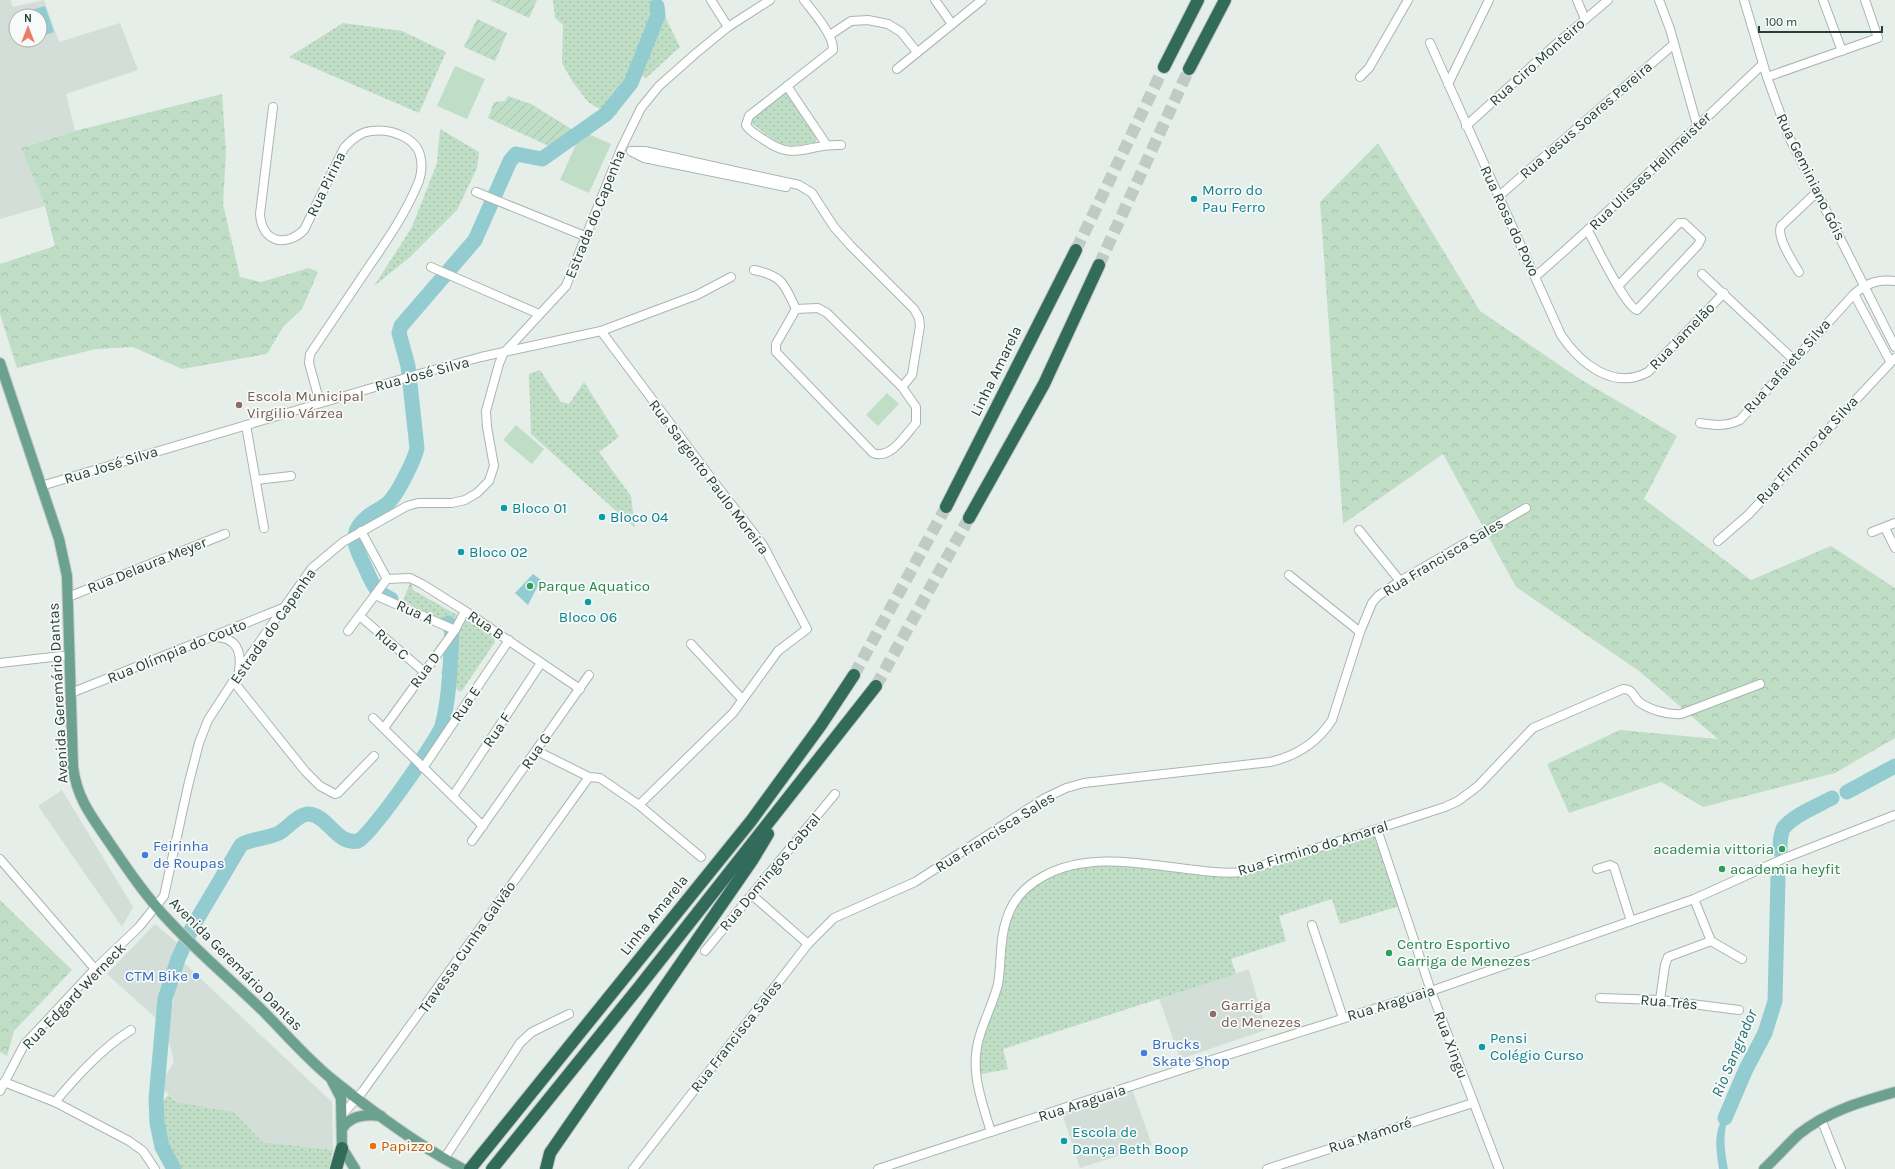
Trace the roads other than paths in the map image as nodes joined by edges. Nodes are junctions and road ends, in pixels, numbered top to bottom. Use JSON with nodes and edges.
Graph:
{"nodes":[{"id":1,"x":711,"y":0,"type":"edge"},
{"id":2,"x":770,"y":0,"type":"edge"},
{"id":3,"x":804,"y":0,"type":"edge"},
{"id":4,"x":935,"y":0,"type":"edge"},
{"id":5,"x":982,"y":0,"type":"edge"},
{"id":6,"x":1198,"y":0,"type":"edge"},
{"id":7,"x":1224,"y":0,"type":"edge"},
{"id":8,"x":1408,"y":0,"type":"edge"},
{"id":9,"x":1489,"y":0,"type":"edge"},
{"id":10,"x":1577,"y":0,"type":"edge"},
{"id":11,"x":1608,"y":0,"type":"edge"},
{"id":12,"x":1659,"y":0,"type":"edge"},
{"id":13,"x":1744,"y":0,"type":"edge"},
{"id":14,"x":1823,"y":0,"type":"edge"},
{"id":15,"x":1865,"y":0,"type":"edge"},
{"id":16,"x":1585,"y":19,"type":"junction"},
{"id":17,"x":952,"y":24,"type":"junction"},
{"id":18,"x":728,"y":27,"type":"junction"},
{"id":19,"x":830,"y":35,"type":"junction"},
{"id":20,"x":1430,"y":43,"type":"dead end"},
{"id":21,"x":1674,"y":44,"type":"junction"},
{"id":22,"x":1842,"y":51,"type":"junction"},
{"id":23,"x":917,"y":52,"type":"junction"},
{"id":24,"x":1763,"y":64,"type":"junction"},
{"id":25,"x":1164,"y":67,"type":"tunnel mouth"},
{"id":26,"x":897,"y":69,"type":"dead end"},
{"id":27,"x":1189,"y":70,"type":"tunnel mouth"},
{"id":28,"x":1360,"y":77,"type":"dead end"},
{"id":29,"x":1766,"y":77,"type":"junction"},
{"id":30,"x":1448,"y":84,"type":"junction"},
{"id":31,"x":787,"y":86,"type":"junction"},
{"id":32,"x":273,"y":106,"type":"dead end"},
{"id":33,"x":1697,"y":125,"type":"junction"},
{"id":34,"x":1466,"y":126,"type":"junction"},
{"id":35,"x":826,"y":144,"type":"junction"},
{"id":36,"x":841,"y":145,"type":"dead end"},
{"id":37,"x":621,"y":149,"type":"junction"},
{"id":38,"x":476,"y":192,"type":"dead end"},
{"id":39,"x":1817,"y":192,"type":"junction"},
{"id":40,"x":1498,"y":197,"type":"junction"},
{"id":41,"x":1588,"y":231,"type":"junction"},
{"id":42,"x":587,"y":237,"type":"junction"},
{"id":43,"x":1076,"y":250,"type":"tunnel mouth"},
{"id":44,"x":1098,"y":265,"type":"tunnel mouth"},
{"id":45,"x":431,"y":267,"type":"dead end"},
{"id":46,"x":754,"y":270,"type":"dead end"},
{"id":47,"x":1799,"y":272,"type":"dead end"},
{"id":48,"x":1702,"y":274,"type":"dead end"},
{"id":49,"x":1536,"y":276,"type":"junction"},
{"id":50,"x":731,"y":277,"type":"dead end"},
{"id":51,"x":1884,"y":280,"type":"junction"},
{"id":52,"x":1895,"y":281,"type":"edge"},
{"id":53,"x":1865,"y":285,"type":"junction"},
{"id":54,"x":1618,"y":286,"type":"junction"},
{"id":55,"x":1724,"y":293,"type":"junction"},
{"id":56,"x":1854,"y":294,"type":"junction"},
{"id":57,"x":1870,"y":296,"type":"junction"},
{"id":58,"x":796,"y":309,"type":"junction"},
{"id":59,"x":539,"y":314,"type":"junction"},
{"id":60,"x":601,"y":332,"type":"junction"},
{"id":61,"x":1895,"y":347,"type":"edge"},
{"id":62,"x":503,"y":354,"type":"junction"},
{"id":63,"x":1793,"y":359,"type":"junction"},
{"id":64,"x":1893,"y":360,"type":"edge"},
{"id":65,"x":0,"y":363,"type":"edge"},
{"id":66,"x":1613,"y":378,"type":"joint"},
{"id":67,"x":902,"y":387,"type":"junction"},
{"id":68,"x":320,"y":403,"type":"junction"},
{"id":69,"x":1700,"y":423,"type":"dead end"},
{"id":70,"x":246,"y":425,"type":"junction"},
{"id":71,"x":291,"y":476,"type":"dead end"},
{"id":72,"x":256,"y":480,"type":"junction"},
{"id":73,"x":41,"y":486,"type":"junction"},
{"id":74,"x":946,"y":506,"type":"tunnel mouth"},
{"id":75,"x":1526,"y":508,"type":"dead end"},
{"id":76,"x":969,"y":518,"type":"tunnel mouth"},
{"id":77,"x":1895,"y":523,"type":"edge"},
{"id":78,"x":264,"y":528,"type":"dead end"},
{"id":79,"x":1885,"y":528,"type":"junction"},
{"id":80,"x":1359,"y":530,"type":"dead end"},
{"id":81,"x":361,"y":532,"type":"junction"},
{"id":82,"x":1872,"y":532,"type":"dead end"},
{"id":83,"x":225,"y":534,"type":"dead end"},
{"id":84,"x":1718,"y":541,"type":"dead end"},
{"id":85,"x":1895,"y":548,"type":"edge"},
{"id":86,"x":1289,"y":575,"type":"dead end"},
{"id":87,"x":1400,"y":581,"type":"junction"},
{"id":88,"x":385,"y":582,"type":"junction"},
{"id":89,"x":376,"y":594,"type":"junction"},
{"id":90,"x":68,"y":597,"type":"junction"},
{"id":91,"x":283,"y":608,"type":"junction"},
{"id":92,"x":466,"y":611,"type":"junction"},
{"id":93,"x":361,"y":617,"type":"junction"},
{"id":94,"x":455,"y":630,"type":"junction"},
{"id":95,"x":348,"y":632,"type":"dead end"},
{"id":96,"x":1360,"y":632,"type":"junction"},
{"id":97,"x":214,"y":637,"type":"junction"},
{"id":98,"x":509,"y":640,"type":"junction"},
{"id":99,"x":691,"y":644,"type":"dead end"},
{"id":100,"x":70,"y":655,"type":"junction"},
{"id":101,"x":0,"y":663,"type":"edge"},
{"id":102,"x":541,"y":663,"type":"junction"},
{"id":103,"x":424,"y":671,"type":"junction"},
{"id":104,"x":238,"y":673,"type":"junction"},
{"id":105,"x":854,"y":675,"type":"tunnel mouth"},
{"id":106,"x":589,"y":676,"type":"dead end"},
{"id":107,"x":233,"y":681,"type":"junction"},
{"id":108,"x":1760,"y":684,"type":"dead end"},
{"id":109,"x":876,"y":686,"type":"tunnel mouth"},
{"id":110,"x":580,"y":689,"type":"junction"},
{"id":111,"x":71,"y":693,"type":"junction"},
{"id":112,"x":742,"y":698,"type":"junction"},
{"id":113,"x":373,"y":718,"type":"dead end"},
{"id":114,"x":384,"y":728,"type":"junction"},
{"id":115,"x":537,"y":751,"type":"junction"},
{"id":116,"x":374,"y":756,"type":"dead end"},
{"id":117,"x":424,"y":768,"type":"junction"},
{"id":118,"x":589,"y":778,"type":"junction"},
{"id":119,"x":835,"y":794,"type":"dead end"},
{"id":120,"x":453,"y":796,"type":"junction"},
{"id":121,"x":790,"y":796,"type":"junction"},
{"id":122,"x":639,"y":805,"type":"junction"},
{"id":123,"x":1895,"y":815,"type":"edge"},
{"id":124,"x":483,"y":826,"type":"junction"},
{"id":125,"x":1377,"y":830,"type":"junction"},
{"id":126,"x":472,"y":841,"type":"dead end"},
{"id":127,"x":701,"y":857,"type":"dead end"},
{"id":128,"x":0,"y":859,"type":"edge"},
{"id":129,"x":1597,"y":869,"type":"dead end"},
{"id":130,"x":752,"y":895,"type":"junction"},
{"id":131,"x":1694,"y":898,"type":"junction"},
{"id":132,"x":156,"y":906,"type":"junction"},
{"id":133,"x":1631,"y":921,"type":"junction"},
{"id":134,"x":1312,"y":925,"type":"dead end"},
{"id":135,"x":1712,"y":941,"type":"junction"},
{"id":136,"x":808,"y":944,"type":"junction"},
{"id":137,"x":705,"y":951,"type":"dead end"},
{"id":138,"x":1742,"y":959,"type":"dead end"},
{"id":139,"x":95,"y":969,"type":"junction"},
{"id":140,"x":1431,"y":991,"type":"junction"},
{"id":141,"x":1600,"y":998,"type":"dead end"},
{"id":142,"x":1660,"y":1000,"type":"junction"},
{"id":143,"x":1739,"y":1010,"type":"dead end"},
{"id":144,"x":569,"y":1014,"type":"dead end"},
{"id":145,"x":1343,"y":1018,"type":"junction"},
{"id":146,"x":131,"y":1030,"type":"dead end"},
{"id":147,"x":332,"y":1079,"type":"junction"},
{"id":148,"x":4,"y":1082,"type":"junction"},
{"id":149,"x":0,"y":1091,"type":"edge"},
{"id":150,"x":1895,"y":1092,"type":"edge"},
{"id":151,"x":356,"y":1098,"type":"junction"},
{"id":152,"x":55,"y":1102,"type":"junction"},
{"id":153,"x":1473,"y":1103,"type":"junction"},
{"id":154,"x":342,"y":1115,"type":"junction"},
{"id":155,"x":382,"y":1117,"type":"junction"},
{"id":156,"x":1821,"y":1119,"type":"junction"},
{"id":157,"x":342,"y":1129,"type":"junction"},
{"id":158,"x":991,"y":1132,"type":"junction"},
{"id":159,"x":342,"y":1148,"type":"junction"},
{"id":160,"x":444,"y":1159,"type":"junction"},
{"id":161,"x":1769,"y":1167,"type":"edge"},
{"id":162,"x":155,"y":1169,"type":"edge"},
{"id":163,"x":336,"y":1169,"type":"edge"},
{"id":164,"x":355,"y":1169,"type":"edge"},
{"id":165,"x":463,"y":1169,"type":"edge"},
{"id":166,"x":470,"y":1169,"type":"edge"},
{"id":167,"x":492,"y":1169,"type":"edge"},
{"id":168,"x":546,"y":1169,"type":"edge"},
{"id":169,"x":633,"y":1169,"type":"edge"},
{"id":170,"x":878,"y":1169,"type":"edge"},
{"id":171,"x":1267,"y":1169,"type":"edge"},
{"id":172,"x":1500,"y":1169,"type":"edge"},
{"id":173,"x":1841,"y":1169,"type":"edge"}],
"edges":[{"from":1,"to":18,"type":"street"},
{"from":2,"to":18,"type":"street","name":"Estrada do Capenha"},
{"from":3,"to":19,"type":"street"},
{"from":4,"to":17,"type":"street"},
{"from":5,"to":17,"type":"street"},
{"from":6,"to":25,"type":"highway"},
{"from":7,"to":27,"type":"highway"},
{"from":8,"to":28,"type":"street"},
{"from":9,"to":30,"type":"street"},
{"from":10,"to":16,"type":"street"},
{"from":11,"to":16,"type":"street","name":"Rua Ciro Monteiro"},
{"from":12,"to":21,"type":"street"},
{"from":13,"to":24,"type":"street","name":"Rua Geminiano Góis"},
{"from":14,"to":22,"type":"street"},
{"from":15,"to":22,"type":"street"},
{"from":16,"to":34,"type":"street","name":"Rua Ciro Monteiro"},
{"from":17,"to":23,"type":"street"},
{"from":18,"to":37,"type":"street","name":"Estrada do Capenha"},
{"from":19,"to":23,"type":"street"},
{"from":19,"to":31,"type":"street"},
{"from":20,"to":30,"type":"street","name":"Rua Rosa do Povo"},
{"from":21,"to":33,"type":"street"},
{"from":21,"to":40,"type":"street","name":"Rua Jesus Soares Pereira"},
{"from":22,"to":29,"type":"street"},
{"from":23,"to":26,"type":"street"},
{"from":24,"to":29,"type":"street","name":"Rua Geminiano Góis"},
{"from":24,"to":33,"type":"street","name":"Rua Ulisses Hellmeister"},
{"from":29,"to":39,"type":"street","name":"Rua Geminiano Góis"},
{"from":30,"to":34,"type":"street","name":"Rua Rosa do Povo"},
{"from":31,"to":35,"type":"street"},
{"from":31,"to":35,"type":"street"},
{"from":32,"to":68,"type":"street","name":"Rua Pirina"},
{"from":33,"to":41,"type":"street","name":"Rua Ulisses Hellmeister"},
{"from":34,"to":40,"type":"street","name":"Rua Rosa do Povo"},
{"from":35,"to":36,"type":"street"},
{"from":37,"to":42,"type":"street","name":"Estrada do Capenha"},
{"from":37,"to":67,"type":"street"},
{"from":38,"to":42,"type":"street"},
{"from":39,"to":47,"type":"street"},
{"from":39,"to":53,"type":"street","name":"Rua Geminiano Góis"},
{"from":40,"to":49,"type":"street","name":"Rua Rosa do Povo"},
{"from":41,"to":49,"type":"street","name":"Rua Ulisses Hellmeister"},
{"from":41,"to":54,"type":"street"},
{"from":42,"to":59,"type":"street","name":"Estrada do Capenha"},
{"from":43,"to":74,"type":"highway","name":"Linha Amarela"},
{"from":44,"to":76,"type":"highway"},
{"from":45,"to":59,"type":"street"},
{"from":46,"to":58,"type":"street"},
{"from":48,"to":55,"type":"street"},
{"from":49,"to":66,"type":"street","name":"Rua Rosa do Povo"},
{"from":50,"to":60,"type":"street","name":"Rua José Silva"},
{"from":51,"to":52,"type":"street"},
{"from":51,"to":53,"type":"street"},
{"from":51,"to":57,"type":"street"},
{"from":53,"to":56,"type":"street","name":"Rua Lafaiete Silva"},
{"from":53,"to":57,"type":"street","name":"Rua Geminiano Góis"},
{"from":54,"to":54,"type":"street"},
{"from":55,"to":63,"type":"street"},
{"from":55,"to":66,"type":"street","name":"Rua Jamelão"},
{"from":56,"to":63,"type":"street","name":"Rua Lafaiete Silva"},
{"from":56,"to":64,"type":"street"},
{"from":57,"to":61,"type":"street","name":"Rua Geminiano Góis"},
{"from":58,"to":67,"type":"street"},
{"from":58,"to":67,"type":"street"},
{"from":59,"to":62,"type":"street","name":"Estrada do Capenha"},
{"from":60,"to":62,"type":"street","name":"Rua José Silva"},
{"from":60,"to":112,"type":"street","name":"Rua Sargento Paulo Moreira"},
{"from":62,"to":68,"type":"street","name":"Rua José Silva"},
{"from":62,"to":81,"type":"street","name":"Estrada do Capenha"},
{"from":63,"to":69,"type":"street","name":"Rua Lafaiete Silva"},
{"from":64,"to":84,"type":"street","name":"Rua Firmino da Silva"},
{"from":65,"to":73,"type":"main road","name":"Avenida Geremário Dantas"},
{"from":68,"to":70,"type":"street","name":"Rua José Silva"},
{"from":70,"to":72,"type":"street"},
{"from":70,"to":73,"type":"street","name":"Rua José Silva"},
{"from":71,"to":72,"type":"street"},
{"from":72,"to":78,"type":"street"},
{"from":73,"to":90,"type":"main road","name":"Avenida Geremário Dantas"},
{"from":75,"to":87,"type":"street","name":"Rua Francisca Sales"},
{"from":77,"to":79,"type":"street"},
{"from":79,"to":82,"type":"street"},
{"from":79,"to":85,"type":"street"},
{"from":80,"to":87,"type":"street"},
{"from":81,"to":88,"type":"street"},
{"from":81,"to":91,"type":"street","name":"Estrada do Capenha"},
{"from":83,"to":90,"type":"street","name":"Rua Delaura Meyer"},
{"from":86,"to":96,"type":"street"},
{"from":87,"to":96,"type":"street","name":"Rua Francisca Sales"},
{"from":88,"to":89,"type":"street"},
{"from":88,"to":92,"type":"street","name":"Rua B"},
{"from":89,"to":93,"type":"street"},
{"from":89,"to":94,"type":"street","name":"Rua A"},
{"from":90,"to":100,"type":"main road","name":"Avenida Geremário Dantas"},
{"from":91,"to":97,"type":"street","name":"Rua Olímpia do Couto"},
{"from":91,"to":104,"type":"street","name":"Estrada do Capenha"},
{"from":92,"to":94,"type":"street","name":"Rua D"},
{"from":92,"to":98,"type":"street","name":"Rua B"},
{"from":93,"to":95,"type":"street"},
{"from":93,"to":103,"type":"street","name":"Rua C"},
{"from":94,"to":103,"type":"street","name":"Rua D"},
{"from":96,"to":136,"type":"street","name":"Rua Francisca Sales"},
{"from":97,"to":104,"type":"street"},
{"from":97,"to":111,"type":"street","name":"Rua Olímpia do Couto"},
{"from":98,"to":102,"type":"street","name":"Rua B"},
{"from":98,"to":117,"type":"street","name":"Rua E"},
{"from":99,"to":112,"type":"street"},
{"from":100,"to":101,"type":"street"},
{"from":100,"to":111,"type":"main road","name":"Avenida Geremário Dantas"},
{"from":102,"to":110,"type":"street","name":"Rua B"},
{"from":102,"to":120,"type":"street","name":"Rua F"},
{"from":103,"to":114,"type":"street","name":"Rua D"},
{"from":104,"to":107,"type":"street","name":"Estrada do Capenha"},
{"from":105,"to":166,"type":"highway","name":"Linha Amarela"},
{"from":106,"to":110,"type":"street","name":"Rua G"},
{"from":107,"to":116,"type":"street"},
{"from":107,"to":132,"type":"street","name":"Estrada do Capenha"},
{"from":108,"to":125,"type":"street","name":"Rua Firmino do Amaral"},
{"from":109,"to":121,"type":"highway"},
{"from":110,"to":115,"type":"street","name":"Rua G"},
{"from":111,"to":132,"type":"main road","name":"Avenida Geremário Dantas"},
{"from":112,"to":122,"type":"street"},
{"from":113,"to":114,"type":"street"},
{"from":114,"to":117,"type":"street"},
{"from":115,"to":118,"type":"street"},
{"from":115,"to":124,"type":"street","name":"Rua G"},
{"from":117,"to":120,"type":"street"},
{"from":118,"to":122,"type":"street"},
{"from":118,"to":151,"type":"street","name":"Travessa Cunha Galvão"},
{"from":119,"to":130,"type":"street","name":"Rua Domingos Cabral"},
{"from":120,"to":124,"type":"street"},
{"from":121,"to":167,"type":"highway"},
{"from":121,"to":168,"type":"highway"},
{"from":122,"to":127,"type":"street"},
{"from":123,"to":131,"type":"street","name":"Rua Araguaia"},
{"from":124,"to":126,"type":"street","name":"Rua G"},
{"from":125,"to":140,"type":"street","name":"Rua Xingu"},
{"from":125,"to":158,"type":"street","name":"Rua Firmino do Amaral"},
{"from":128,"to":139,"type":"street"},
{"from":129,"to":133,"type":"street"},
{"from":130,"to":136,"type":"street"},
{"from":130,"to":137,"type":"street","name":"Rua Domingos Cabral"},
{"from":131,"to":133,"type":"street","name":"Rua Araguaia"},
{"from":131,"to":135,"type":"street"},
{"from":132,"to":139,"type":"street","name":"Rua Edgard Werneck"},
{"from":132,"to":147,"type":"main road","name":"Avenida Geremário Dantas"},
{"from":133,"to":140,"type":"street","name":"Rua Araguaia"},
{"from":134,"to":145,"type":"street"},
{"from":135,"to":138,"type":"street"},
{"from":135,"to":142,"type":"street"},
{"from":136,"to":169,"type":"street","name":"Rua Francisca Sales"},
{"from":139,"to":148,"type":"street","name":"Rua Edgard Werneck"},
{"from":140,"to":145,"type":"street","name":"Rua Araguaia"},
{"from":140,"to":153,"type":"street","name":"Rua Xingu"},
{"from":141,"to":142,"type":"street","name":"Rua Três"},
{"from":142,"to":143,"type":"street","name":"Rua Três"},
{"from":144,"to":160,"type":"street"},
{"from":145,"to":158,"type":"street","name":"Rua Araguaia"},
{"from":146,"to":152,"type":"street"},
{"from":147,"to":151,"type":"main road","name":"Avenida Geremário Dantas"},
{"from":147,"to":154,"type":"main road","name":"Avenida Geremário Dantas"},
{"from":148,"to":149,"type":"street","name":"Rua Edgard Werneck"},
{"from":148,"to":152,"type":"street"},
{"from":150,"to":156,"type":"main road"},
{"from":151,"to":154,"type":"street","name":"Travessa Cunha Galvão"},
{"from":151,"to":155,"type":"main road","name":"Avenida Geremário Dantas"},
{"from":152,"to":162,"type":"street"},
{"from":153,"to":171,"type":"street","name":"Rua Mamoré"},
{"from":153,"to":172,"type":"street","name":"Rua Xingu"},
{"from":154,"to":157,"type":"main road","name":"Avenida Geremário Dantas"},
{"from":155,"to":157,"type":"main road"},
{"from":155,"to":160,"type":"main road","name":"Avenida Geremário Dantas"},
{"from":156,"to":161,"type":"main road"},
{"from":156,"to":173,"type":"street"},
{"from":157,"to":159,"type":"main road","name":"Avenida Geremário Dantas"},
{"from":158,"to":170,"type":"street","name":"Rua Araguaia"},
{"from":159,"to":163,"type":"highway"},
{"from":159,"to":164,"type":"main road"},
{"from":160,"to":165,"type":"main road","name":"Avenida Geremário Dantas"}]}
